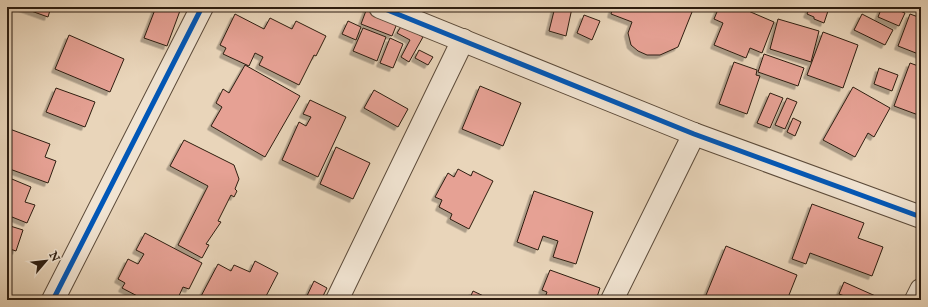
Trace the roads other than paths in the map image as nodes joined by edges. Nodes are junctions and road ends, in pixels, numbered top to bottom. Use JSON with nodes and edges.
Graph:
{"nodes":[{"id":1,"x":202,"y":7,"type":"edge"},
{"id":2,"x":380,"y":7,"type":"edge"},
{"id":3,"x":463,"y":40,"type":"junction"},
{"id":4,"x":694,"y":134,"type":"junction"},
{"id":5,"x":921,"y":217,"type":"edge"},
{"id":6,"x":921,"y":290,"type":"edge"},
{"id":7,"x":53,"y":300,"type":"edge"},
{"id":8,"x":337,"y":300,"type":"edge"},
{"id":9,"x":612,"y":300,"type":"edge"},
{"id":10,"x":916,"y":300,"type":"edge"}],
"edges":[{"from":1,"to":7,"type":"street"},
{"from":2,"to":3,"type":"street"},
{"from":3,"to":4,"type":"street"},
{"from":3,"to":8,"type":"street"},
{"from":4,"to":5,"type":"street"},
{"from":4,"to":9,"type":"street"},
{"from":6,"to":10,"type":"street"}]}
